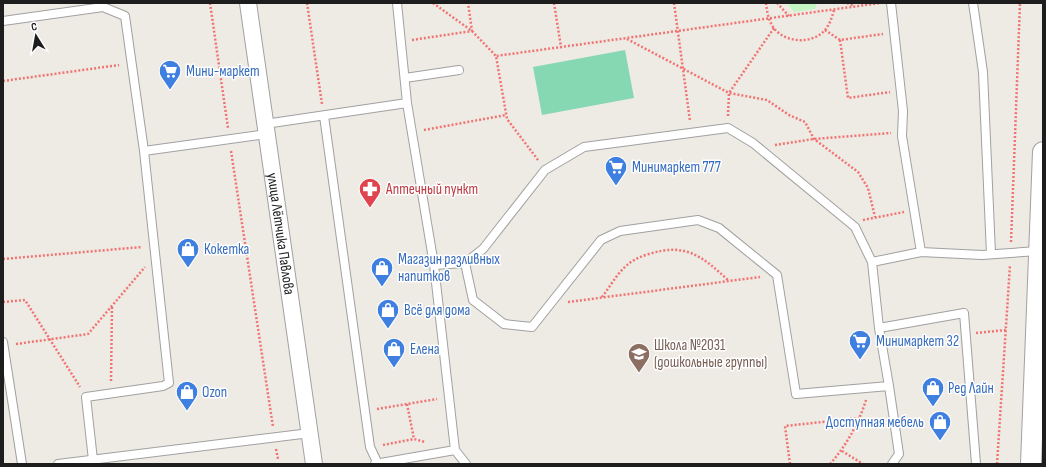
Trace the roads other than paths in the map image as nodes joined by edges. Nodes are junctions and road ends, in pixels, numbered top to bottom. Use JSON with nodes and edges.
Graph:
{"nodes":[{"id":1,"x":248,"y":3,"type":"edge"},
{"id":2,"x":397,"y":3,"type":"edge"},
{"id":3,"x":891,"y":3,"type":"edge"},
{"id":4,"x":973,"y":3,"type":"edge"},
{"id":5,"x":3,"y":21,"type":"edge"},
{"id":6,"x":459,"y":70,"type":"dead end"},
{"id":7,"x":405,"y":78,"type":"junction"},
{"id":8,"x":407,"y":102,"type":"junction"},
{"id":9,"x":324,"y":116,"type":"junction"},
{"id":10,"x":266,"y":129,"type":"junction"},
{"id":11,"x":144,"y":151,"type":"junction"},
{"id":12,"x":1043,"y":152,"type":"edge"},
{"id":13,"x":1038,"y":251,"type":"junction"},
{"id":14,"x":921,"y":252,"type":"junction"},
{"id":15,"x":991,"y":254,"type":"junction"},
{"id":16,"x":465,"y":262,"type":"junction"},
{"id":17,"x":872,"y":262,"type":"junction"},
{"id":18,"x":434,"y":264,"type":"junction"},
{"id":19,"x":879,"y":328,"type":"junction"},
{"id":20,"x":3,"y":342,"type":"edge"},
{"id":21,"x":3,"y":346,"type":"edge"},
{"id":22,"x":889,"y":386,"type":"junction"},
{"id":23,"x":310,"y":433,"type":"junction"},
{"id":24,"x":455,"y":450,"type":"junction"},
{"id":25,"x":93,"y":460,"type":"junction"},
{"id":26,"x":22,"y":464,"type":"edge"},
{"id":27,"x":58,"y":464,"type":"edge"},
{"id":28,"x":314,"y":464,"type":"edge"},
{"id":29,"x":377,"y":464,"type":"edge"},
{"id":30,"x":466,"y":464,"type":"edge"},
{"id":31,"x":892,"y":464,"type":"edge"},
{"id":32,"x":976,"y":464,"type":"edge"},
{"id":33,"x":1031,"y":464,"type":"edge"}],
"edges":[{"from":1,"to":10,"type":"street","name":"улица Лётчика Павлова"},
{"from":2,"to":7,"type":"lane"},
{"from":3,"to":14,"type":"lane"},
{"from":4,"to":15,"type":"lane"},
{"from":5,"to":11,"type":"lane"},
{"from":6,"to":7,"type":"lane"},
{"from":7,"to":8,"type":"lane"},
{"from":8,"to":9,"type":"lane"},
{"from":8,"to":18,"type":"lane"},
{"from":9,"to":10,"type":"lane"},
{"from":9,"to":29,"type":"lane"},
{"from":10,"to":11,"type":"lane"},
{"from":10,"to":23,"type":"street","name":"улица Лётчика Павлова"},
{"from":11,"to":25,"type":"lane"},
{"from":12,"to":13,"type":"street"},
{"from":13,"to":15,"type":"lane"},
{"from":13,"to":33,"type":"street"},
{"from":14,"to":15,"type":"lane"},
{"from":14,"to":17,"type":"lane"},
{"from":16,"to":17,"type":"lane"},
{"from":16,"to":18,"type":"lane"},
{"from":16,"to":22,"type":"lane"},
{"from":17,"to":19,"type":"lane"},
{"from":18,"to":24,"type":"lane"},
{"from":19,"to":22,"type":"lane"},
{"from":19,"to":32,"type":"lane"},
{"from":20,"to":21,"type":"lane"},
{"from":21,"to":26,"type":"lane"},
{"from":22,"to":31,"type":"lane"},
{"from":23,"to":25,"type":"lane"},
{"from":23,"to":28,"type":"street","name":"улица Лётчика Павлова"},
{"from":24,"to":29,"type":"lane"},
{"from":24,"to":30,"type":"lane"},
{"from":25,"to":27,"type":"lane"}]}
